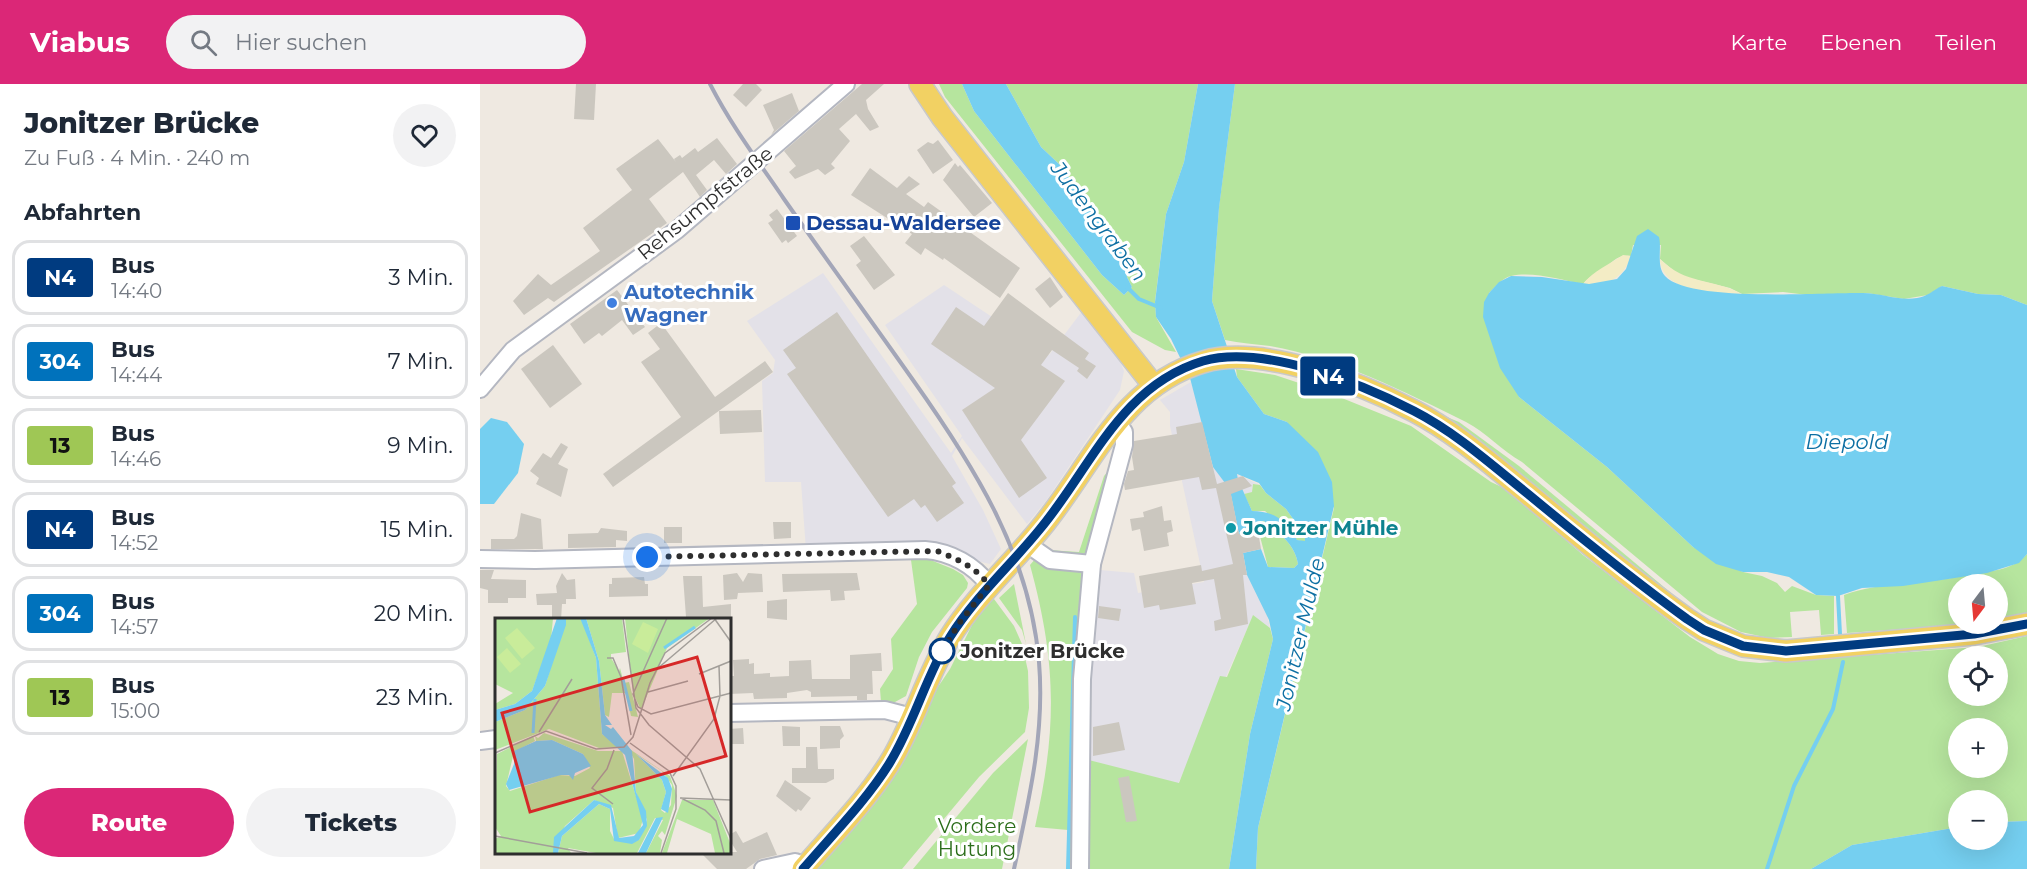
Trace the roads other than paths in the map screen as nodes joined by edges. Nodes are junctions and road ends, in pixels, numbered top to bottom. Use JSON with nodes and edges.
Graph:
{"nodes":[{"id":1,"x":846,"y":84,"type":"edge"},
{"id":2,"x":920,"y":84,"type":"edge"},
{"id":3,"x":1154,"y":386,"type":"junction"},
{"id":4,"x":480,"y":388,"type":"edge"},
{"id":5,"x":1116,"y":421,"type":"junction"},
{"id":6,"x":1027,"y":544,"type":"junction"},
{"id":7,"x":480,"y":559,"type":"edge"},
{"id":8,"x":1092,"y":564,"type":"junction"},
{"id":9,"x":989,"y":585,"type":"junction"},
{"id":10,"x":2027,"y":624,"type":"edge"},
{"id":11,"x":730,"y":713,"type":"edge"},
{"id":12,"x":912,"y":717,"type":"junction"},
{"id":13,"x":495,"y":739,"type":"edge"},
{"id":14,"x":480,"y":741,"type":"edge"},
{"id":15,"x":805,"y":868,"type":"edge"},
{"id":16,"x":763,"y":869,"type":"edge"},
{"id":17,"x":1080,"y":869,"type":"edge"}],
"edges":[{"from":1,"to":4,"type":"street","name":"Rehsumpfstraße"},
{"from":2,"to":3,"type":"main road"},
{"from":3,"to":5,"type":"main road"},
{"from":3,"to":10,"type":"main road"},
{"from":5,"to":6,"type":"main road"},
{"from":5,"to":8,"type":"street"},
{"from":6,"to":8,"type":"street"},
{"from":6,"to":9,"type":"main road"},
{"from":7,"to":9,"type":"street"},
{"from":8,"to":17,"type":"street"},
{"from":9,"to":12,"type":"main road"},
{"from":11,"to":12,"type":"street"},
{"from":12,"to":15,"type":"main road"},
{"from":13,"to":14,"type":"street"},
{"from":15,"to":16,"type":"street"}]}
